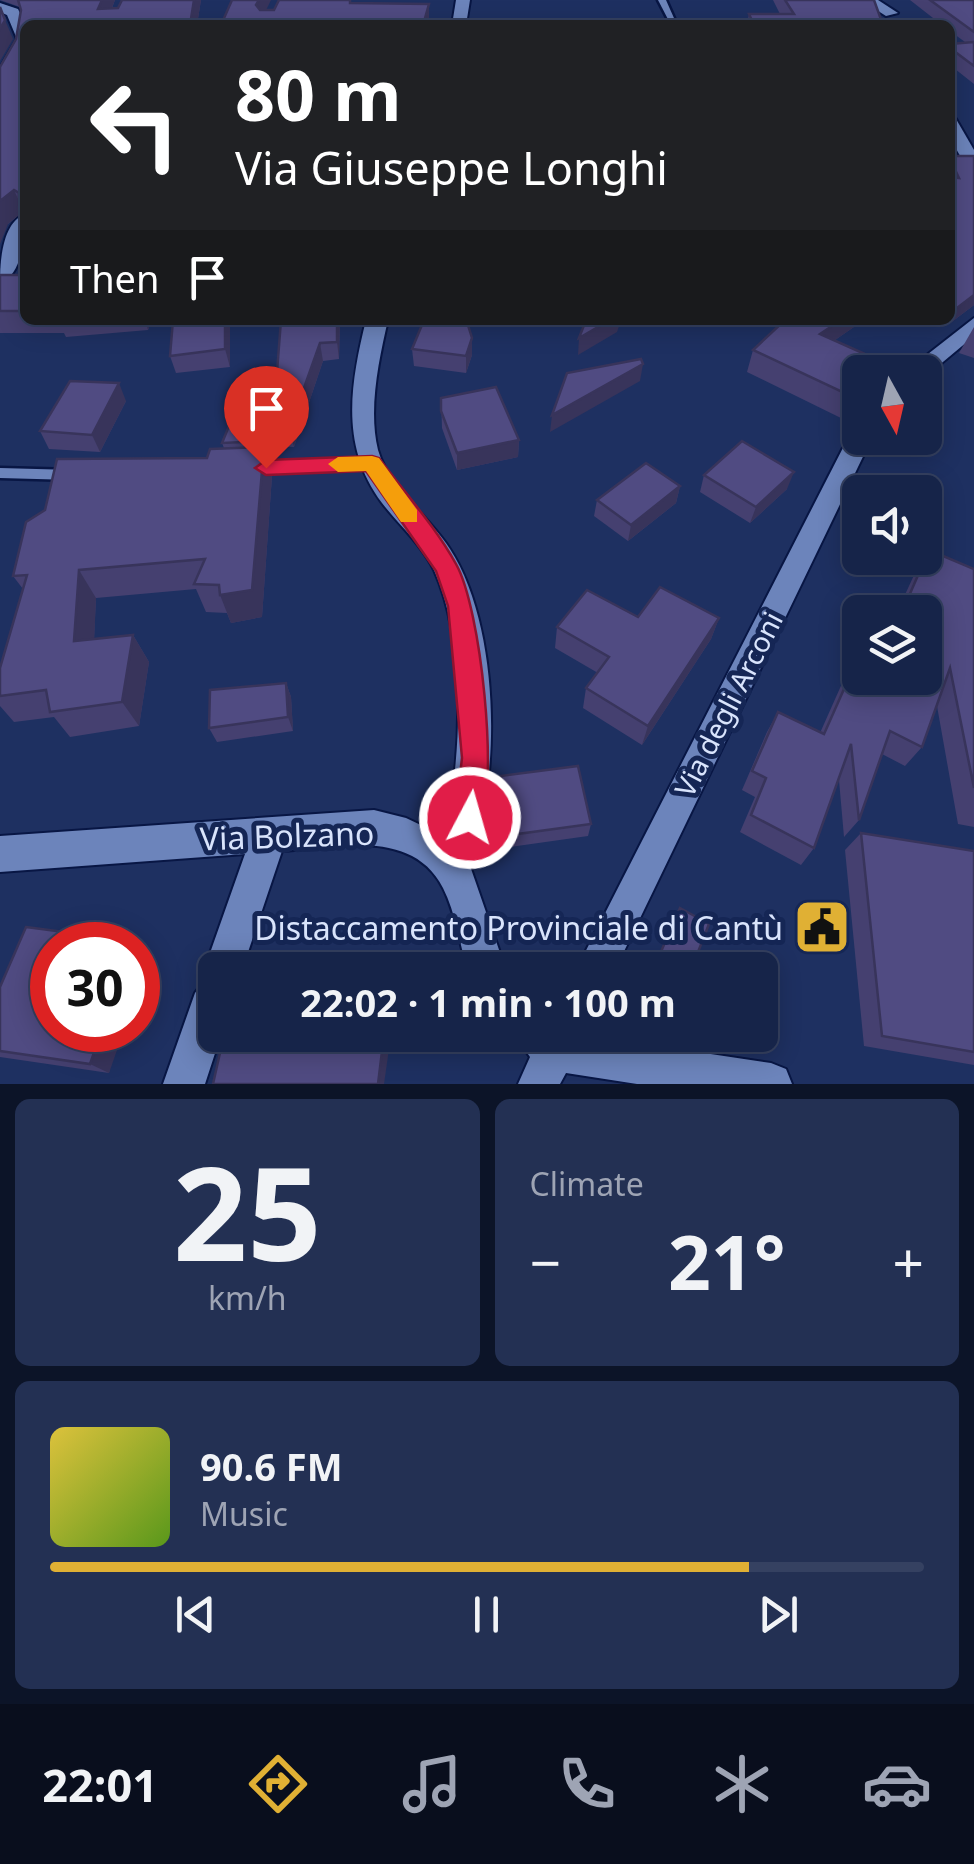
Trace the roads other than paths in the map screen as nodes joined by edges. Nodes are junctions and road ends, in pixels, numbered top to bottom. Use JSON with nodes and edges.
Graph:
{"nodes":[{"id":1,"x":868,"y":0,"type":"edge"},
{"id":2,"x":903,"y":0,"type":"edge"},
{"id":3,"x":5,"y":5,"type":"edge"},
{"id":4,"x":895,"y":19,"type":"edge"},
{"id":5,"x":20,"y":29,"type":"edge"},
{"id":6,"x":20,"y":53,"type":"edge"},
{"id":7,"x":0,"y":81,"type":"edge"},
{"id":8,"x":955,"y":132,"type":"edge"},
{"id":9,"x":974,"y":166,"type":"edge"},
{"id":10,"x":20,"y":231,"type":"edge"},
{"id":11,"x":0,"y":277,"type":"edge"},
{"id":12,"x":376,"y":325,"type":"edge"},
{"id":13,"x":974,"y":325,"type":"edge"},
{"id":14,"x":937,"y":355,"type":"edge"},
{"id":15,"x":852,"y":455,"type":"edge"},
{"id":16,"x":372,"y":463,"type":"junction"},
{"id":17,"x":240,"y":468,"type":"edge"},
{"id":18,"x":0,"y":473,"type":"edge"},
{"id":19,"x":89,"y":475,"type":"edge"},
{"id":20,"x":270,"y":834,"type":"junction"},
{"id":21,"x":0,"y":854,"type":"edge"},
{"id":22,"x":452,"y":863,"type":"junction"},
{"id":23,"x":229,"y":952,"type":"edge"},
{"id":24,"x":481,"y":952,"type":"edge"},
{"id":25,"x":604,"y":952,"type":"edge"},
{"id":26,"x":198,"y":1043,"type":"edge"},
{"id":27,"x":555,"y":1052,"type":"edge"},
{"id":28,"x":184,"y":1084,"type":"edge"},
{"id":29,"x":771,"y":1084,"type":"edge"}],
"edges":[{"from":1,"to":4,"type":"street"},
{"from":2,"to":4,"type":"street"},
{"from":3,"to":5,"type":"street"},
{"from":6,"to":7,"type":"street"},
{"from":8,"to":9,"type":"street"},
{"from":10,"to":11,"type":"street"},
{"from":12,"to":16,"type":"street"},
{"from":13,"to":14,"type":"street"},
{"from":15,"to":25,"type":"street","name":"Via degli Arconi"},
{"from":16,"to":17,"type":"lane"},
{"from":16,"to":22,"type":"street"},
{"from":18,"to":19,"type":"lane"},
{"from":20,"to":21,"type":"street","name":"Via Bolzano"},
{"from":20,"to":22,"type":"street","name":"Via Bolzano"},
{"from":20,"to":23,"type":"street"},
{"from":22,"to":24,"type":"street"},
{"from":26,"to":28,"type":"street"},
{"from":27,"to":29,"type":"street"}]}
